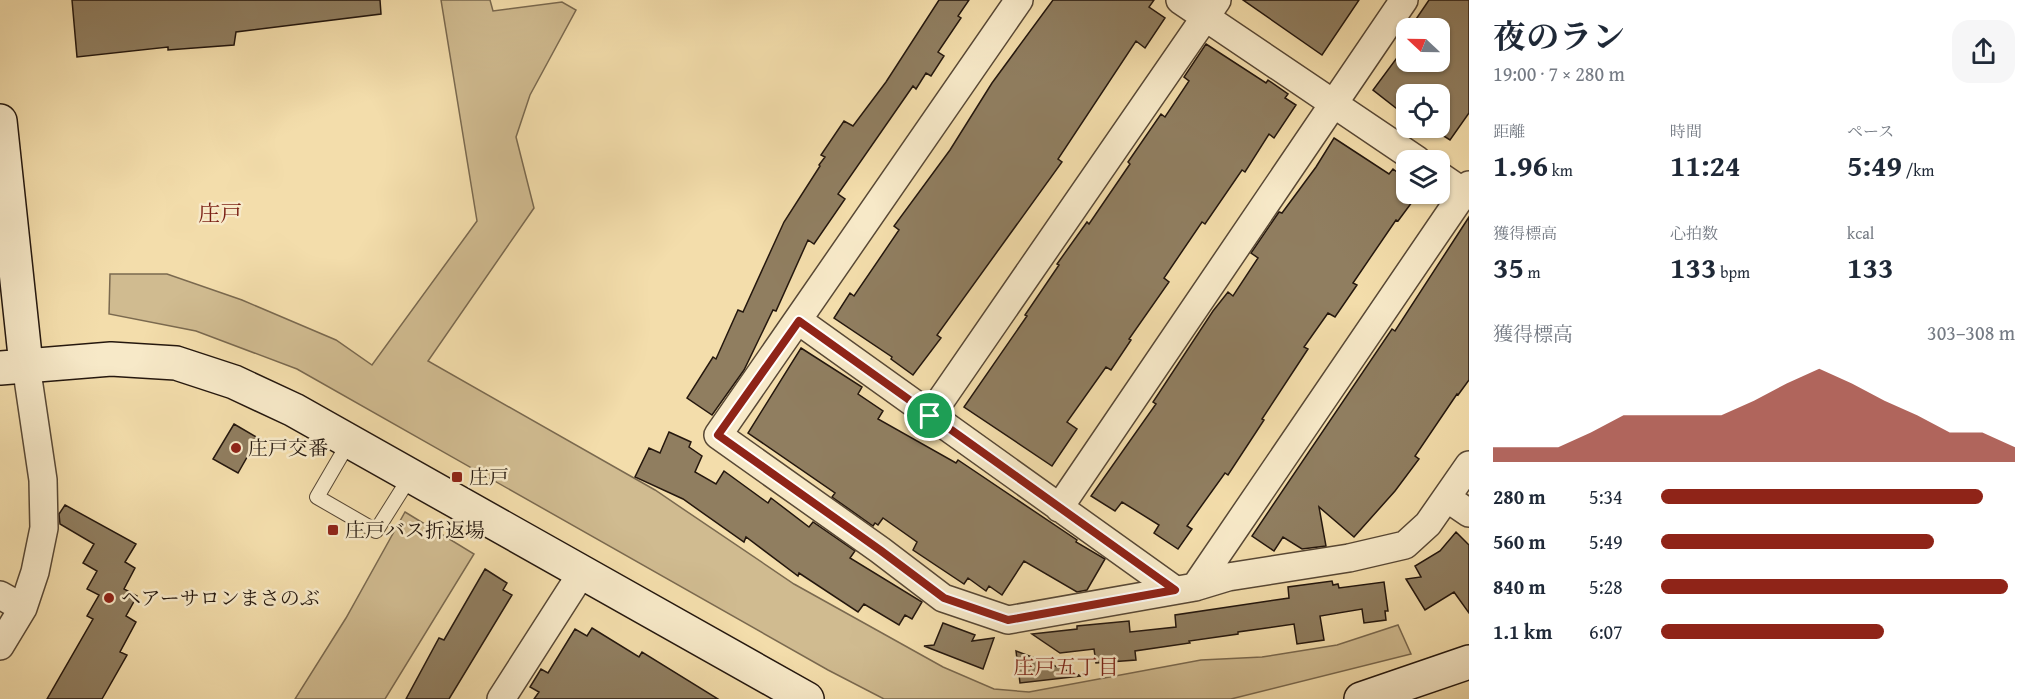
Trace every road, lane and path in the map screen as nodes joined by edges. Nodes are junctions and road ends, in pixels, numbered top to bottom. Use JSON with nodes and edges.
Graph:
{"nodes":[{"id":1,"x":1019,"y":0,"type":"edge"},
{"id":2,"x":1180,"y":0,"type":"edge"},
{"id":3,"x":1404,"y":0,"type":"edge"},
{"id":4,"x":1211,"y":9,"type":"edge"},
{"id":5,"x":1334,"y":104,"type":"junction"},
{"id":6,"x":0,"y":121,"type":"edge"},
{"id":7,"x":1402,"y":150,"type":"edge"},
{"id":8,"x":1450,"y":182,"type":"edge"},
{"id":9,"x":1467,"y":191,"type":"edge"},
{"id":10,"x":799,"y":321,"type":"junction"},
{"id":11,"x":13,"y":367,"type":"edge"},
{"id":12,"x":930,"y":416,"type":"junction"},
{"id":13,"x":349,"y":442,"type":"junction"},
{"id":14,"x":1469,"y":465,"type":"edge"},
{"id":15,"x":410,"y":477,"type":"junction"},
{"id":16,"x":1447,"y":498,"type":"junction"},
{"id":17,"x":1059,"y":508,"type":"junction"},
{"id":18,"x":1469,"y":513,"type":"edge"},
{"id":19,"x":583,"y":571,"type":"junction"},
{"id":20,"x":1185,"y":588,"type":"junction"},
{"id":21,"x":11,"y":602,"type":"edge"},
{"id":22,"x":0,"y":646,"type":"edge"},
{"id":23,"x":1469,"y":662,"type":"edge"},
{"id":24,"x":503,"y":698,"type":"edge"},
{"id":25,"x":807,"y":699,"type":"edge"},
{"id":26,"x":1364,"y":699,"type":"edge"}],
"edges":[{"from":1,"to":10,"type":"street"},
{"from":2,"to":4,"type":"street"},
{"from":3,"to":5,"type":"street"},
{"from":4,"to":5,"type":"street"},
{"from":4,"to":12,"type":"street"},
{"from":5,"to":7,"type":"street"},
{"from":5,"to":17,"type":"street"},
{"from":6,"to":11,"type":"street"},
{"from":8,"to":9,"type":"street"},
{"from":9,"to":20,"type":"street"},
{"from":10,"to":12,"type":"street"},
{"from":10,"to":20,"type":"street"},
{"from":11,"to":13,"type":"street"},
{"from":11,"to":21,"type":"street"},
{"from":12,"to":17,"type":"street"},
{"from":13,"to":15,"type":"street"},
{"from":13,"to":15,"type":"lane"},
{"from":14,"to":16,"type":"street"},
{"from":15,"to":19,"type":"street"},
{"from":16,"to":18,"type":"street"},
{"from":16,"to":20,"type":"street"},
{"from":17,"to":20,"type":"street"},
{"from":19,"to":24,"type":"street"},
{"from":19,"to":25,"type":"street"},
{"from":21,"to":22,"type":"street"},
{"from":23,"to":26,"type":"street"}]}
